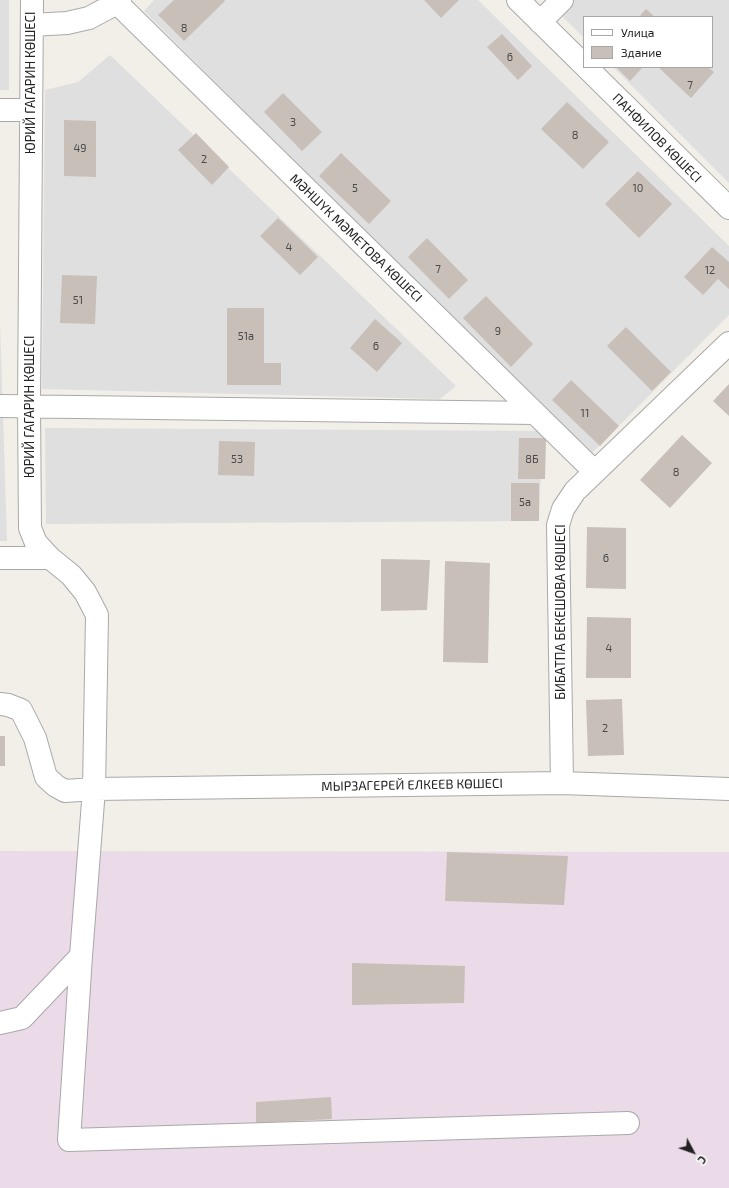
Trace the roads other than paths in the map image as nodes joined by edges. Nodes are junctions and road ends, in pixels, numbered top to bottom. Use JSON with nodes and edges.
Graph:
{"nodes":[{"id":1,"x":32,"y":0,"type":"edge"},
{"id":2,"x":518,"y":0,"type":"edge"},
{"id":3,"x":562,"y":0,"type":"edge"},
{"id":4,"x":118,"y":2,"type":"edge"},
{"id":5,"x":540,"y":22,"type":"junction"},
{"id":6,"x":32,"y":25,"type":"junction"},
{"id":7,"x":583,"y":64,"type":"edge"},
{"id":8,"x":587,"y":68,"type":"edge"},
{"id":9,"x":0,"y":110,"type":"edge"},
{"id":10,"x":31,"y":110,"type":"junction"},
{"id":11,"x":729,"y":208,"type":"edge"},
{"id":12,"x":729,"y":342,"type":"edge"},
{"id":13,"x":0,"y":406,"type":"edge"},
{"id":14,"x":29,"y":406,"type":"junction"},
{"id":15,"x":535,"y":413,"type":"junction"},
{"id":16,"x":595,"y":472,"type":"junction"},
{"id":17,"x":0,"y":558,"type":"edge"},
{"id":18,"x":50,"y":558,"type":"junction"},
{"id":19,"x":0,"y":704,"type":"edge"},
{"id":20,"x":562,"y":783,"type":"junction"},
{"id":21,"x":94,"y":789,"type":"junction"},
{"id":22,"x":729,"y":789,"type":"edge"},
{"id":23,"x":80,"y":956,"type":"junction"},
{"id":24,"x":0,"y":1023,"type":"edge"},
{"id":25,"x":628,"y":1123,"type":"dead end"}],
"edges":[{"from":1,"to":6,"type":"street","name":"ЮРИЙ ГАГАРИН КӨШЕСІ"},
{"from":2,"to":5,"type":"street","name":"ПАНФИЛОВ КӨШЕСІ"},
{"from":3,"to":5,"type":"street"},
{"from":4,"to":6,"type":"street"},
{"from":4,"to":15,"type":"street","name":"МӘНШҮК МӘМЕТОВА КӨШЕСІ"},
{"from":5,"to":7,"type":"street","name":"ПАНФИЛОВ КӨШЕСІ"},
{"from":6,"to":10,"type":"street","name":"ЮРИЙ ГАГАРИН КӨШЕСІ"},
{"from":8,"to":11,"type":"street","name":"ПАНФИЛОВ КӨШЕСІ"},
{"from":9,"to":10,"type":"street"},
{"from":10,"to":14,"type":"street","name":"ЮРИЙ ГАГАРИН КӨШЕСІ"},
{"from":12,"to":16,"type":"street","name":"БИБАТПА БЕКЕШОВА КӨШЕСІ"},
{"from":13,"to":14,"type":"street"},
{"from":14,"to":15,"type":"street"},
{"from":14,"to":18,"type":"street","name":"ЮРИЙ ГАГАРИН КӨШЕСІ"},
{"from":15,"to":16,"type":"street","name":"МӘНШҮК МӘМЕТОВА КӨШЕСІ"},
{"from":16,"to":20,"type":"street","name":"БИБАТПА БЕКЕШОВА КӨШЕСІ"},
{"from":17,"to":18,"type":"street"},
{"from":18,"to":21,"type":"street","name":"ЮРИЙ ГАГАРИН КӨШЕСІ"},
{"from":19,"to":21,"type":"street","name":"МЫРЗАГЕРЕЙ ЕЛКЕЕВ КӨШЕСІ"},
{"from":20,"to":21,"type":"street","name":"МЫРЗАГЕРЕЙ ЕЛКЕЕВ КӨШЕСІ"},
{"from":20,"to":22,"type":"street","name":"МЫРЗАГЕРЕЙ ЕЛКЕЕВ КӨШЕСІ"},
{"from":21,"to":23,"type":"street","name":"ЮРИЙ ГАГАРИН КӨШЕСІ"},
{"from":23,"to":24,"type":"street"},
{"from":23,"to":25,"type":"street","name":"ЮРИЙ ГАГАРИН КӨШЕСІ"}]}
